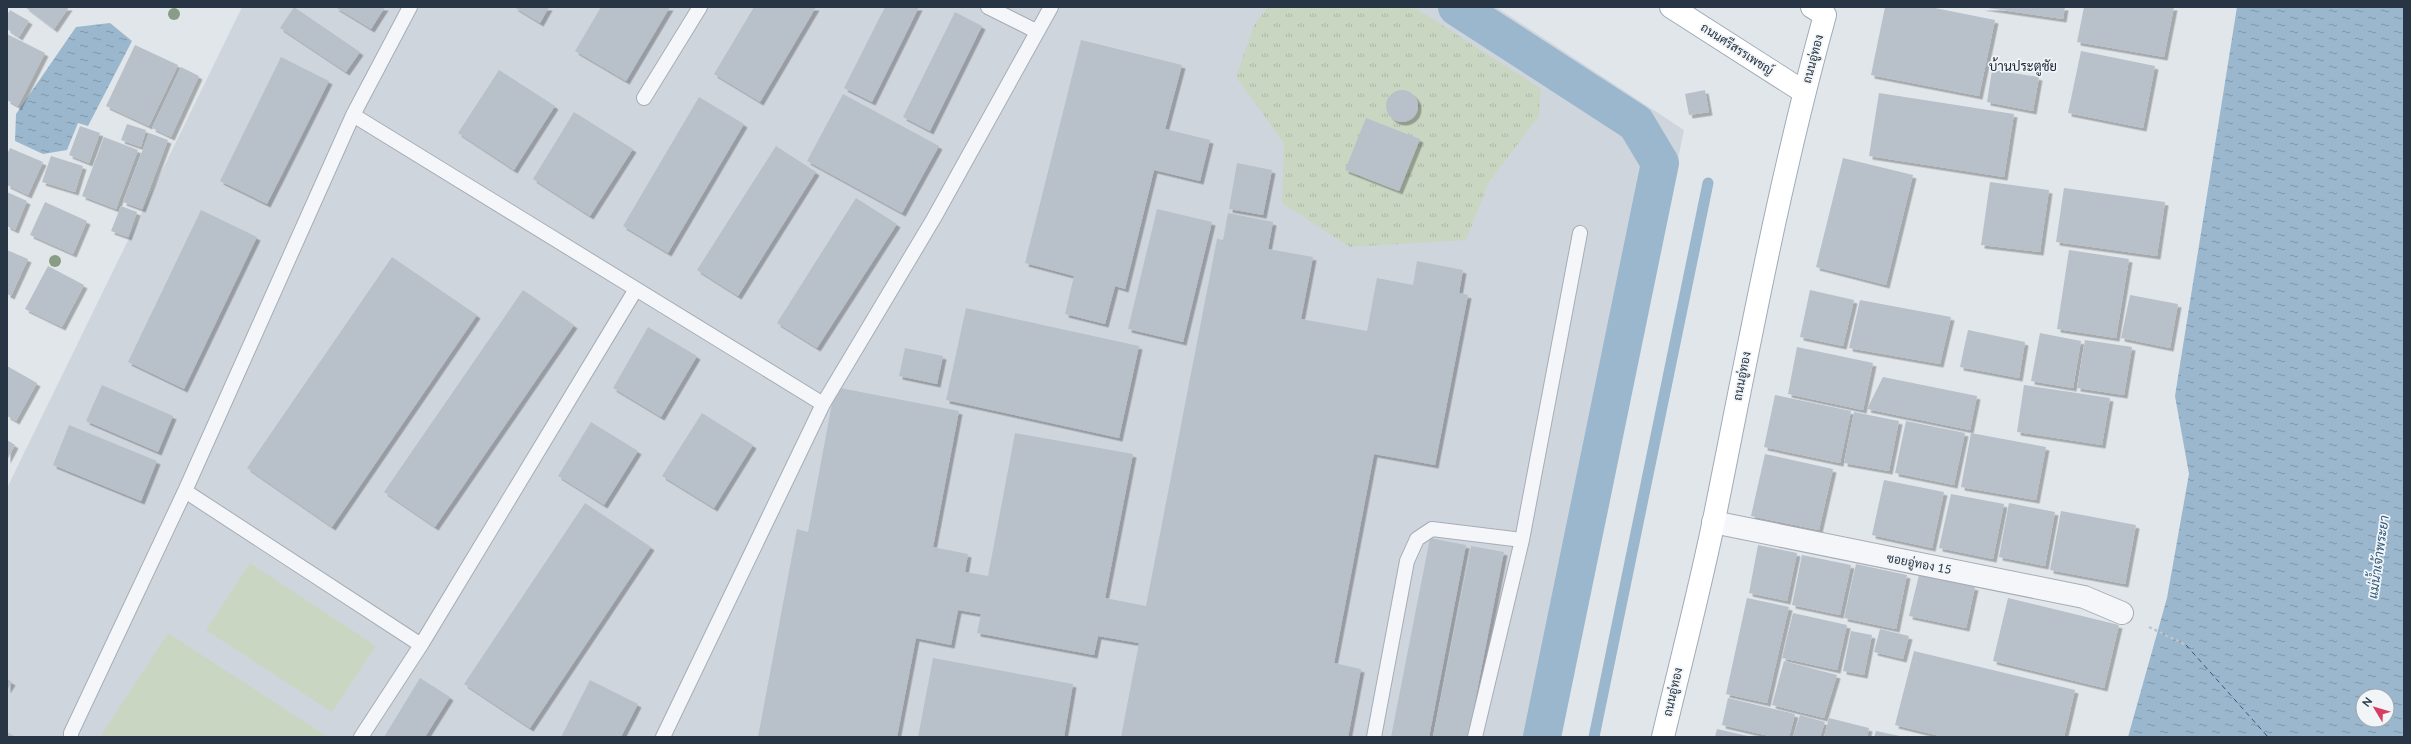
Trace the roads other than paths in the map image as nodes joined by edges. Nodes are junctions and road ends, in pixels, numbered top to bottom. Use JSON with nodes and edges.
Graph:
{"nodes":[{"id":1,"x":410,"y":7,"type":"edge"},
{"id":2,"x":700,"y":7,"type":"edge"},
{"id":3,"x":988,"y":7,"type":"edge"},
{"id":4,"x":1050,"y":7,"type":"edge"},
{"id":5,"x":1671,"y":7,"type":"edge"},
{"id":6,"x":1818,"y":11,"type":"edge"},
{"id":7,"x":1036,"y":30,"type":"junction"},
{"id":8,"x":1804,"y":92,"type":"junction"},
{"id":9,"x":644,"y":98,"type":"dead end"},
{"id":10,"x":353,"y":115,"type":"junction"},
{"id":11,"x":1580,"y":233,"type":"dead end"},
{"id":12,"x":636,"y":289,"type":"junction"},
{"id":13,"x":823,"y":404,"type":"junction"},
{"id":14,"x":185,"y":491,"type":"junction"},
{"id":15,"x":1713,"y":522,"type":"junction"},
{"id":16,"x":1522,"y":540,"type":"junction"},
{"id":17,"x":2122,"y":613,"type":"road end"},
{"id":18,"x":421,"y":645,"type":"junction"},
{"id":19,"x":71,"y":737,"type":"edge"},
{"id":20,"x":361,"y":737,"type":"edge"},
{"id":21,"x":663,"y":737,"type":"edge"},
{"id":22,"x":1374,"y":737,"type":"edge"},
{"id":23,"x":1475,"y":737,"type":"edge"},
{"id":24,"x":1663,"y":737,"type":"edge"}],
"edges":[{"from":1,"to":10,"type":"lane"},
{"from":2,"to":9,"type":"lane"},
{"from":3,"to":7,"type":"lane"},
{"from":4,"to":7,"type":"lane"},
{"from":5,"to":8,"type":"main road","name":"ถนนศรีสรรเพชญ์"},
{"from":6,"to":8,"type":"main road","name":"ถนนอู่ทอง"},
{"from":7,"to":13,"type":"lane"},
{"from":8,"to":15,"type":"main road","name":"ถนนอู่ทอง"},
{"from":10,"to":12,"type":"lane"},
{"from":10,"to":14,"type":"lane"},
{"from":11,"to":16,"type":"lane"},
{"from":12,"to":13,"type":"lane"},
{"from":12,"to":18,"type":"lane"},
{"from":13,"to":21,"type":"lane"},
{"from":14,"to":18,"type":"lane"},
{"from":14,"to":19,"type":"lane"},
{"from":15,"to":17,"type":"street","name":"ซอยอู่ทอง 15"},
{"from":15,"to":24,"type":"main road","name":"ถนนอู่ทอง"},
{"from":16,"to":22,"type":"lane"},
{"from":16,"to":23,"type":"lane"},
{"from":18,"to":20,"type":"lane"}]}
